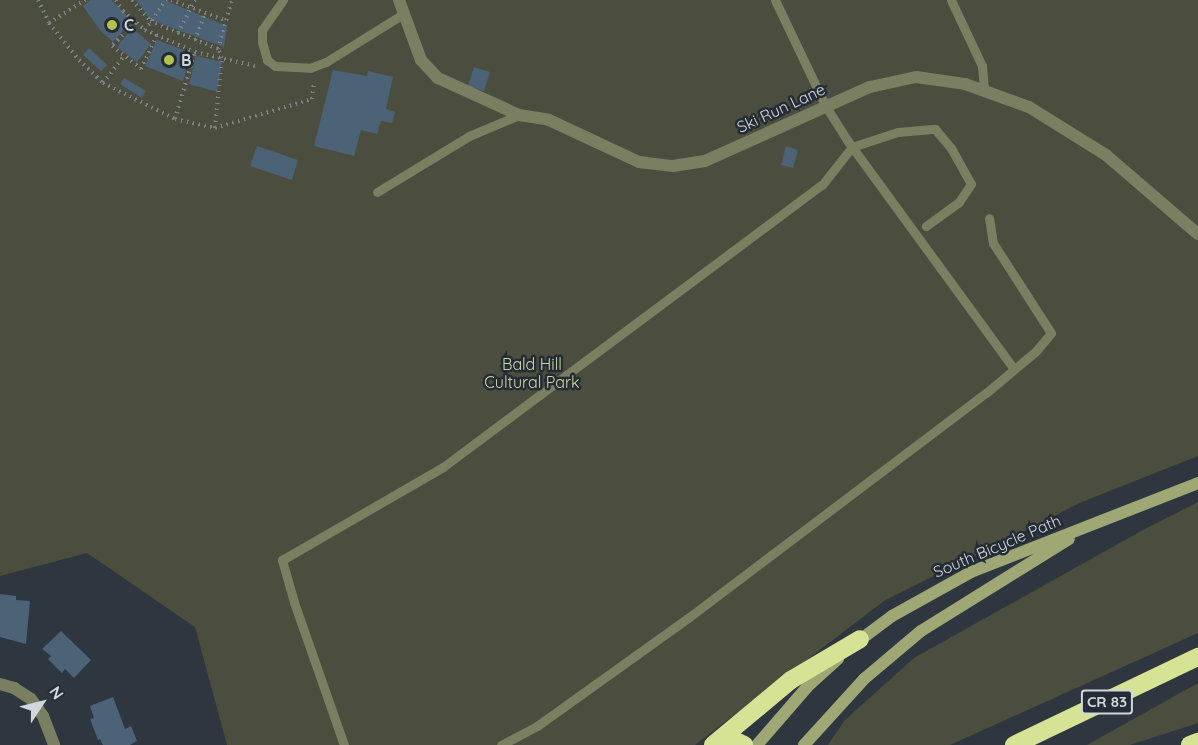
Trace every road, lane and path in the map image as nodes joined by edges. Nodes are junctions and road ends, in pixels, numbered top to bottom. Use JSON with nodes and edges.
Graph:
{"nodes":[{"id":1,"x":38,"y":0,"type":"edge"},
{"id":2,"x":85,"y":0,"type":"edge"},
{"id":3,"x":116,"y":0,"type":"edge"},
{"id":4,"x":132,"y":0,"type":"edge"},
{"id":5,"x":166,"y":0,"type":"edge"},
{"id":6,"x":171,"y":0,"type":"edge"},
{"id":7,"x":195,"y":0,"type":"edge"},
{"id":8,"x":232,"y":0,"type":"edge"},
{"id":9,"x":282,"y":0,"type":"edge"},
{"id":10,"x":399,"y":0,"type":"edge"},
{"id":11,"x":776,"y":0,"type":"edge"},
{"id":12,"x":951,"y":0,"type":"edge"},
{"id":13,"x":190,"y":7,"type":"junction"},
{"id":14,"x":205,"y":13,"type":"junction"},
{"id":15,"x":403,"y":14,"type":"junction"},
{"id":16,"x":150,"y":21,"type":"junction"},
{"id":17,"x":227,"y":21,"type":"junction"},
{"id":18,"x":135,"y":22,"type":"junction"},
{"id":19,"x":49,"y":23,"type":"junction"},
{"id":20,"x":145,"y":30,"type":"junction"},
{"id":21,"x":178,"y":33,"type":"junction"},
{"id":22,"x":157,"y":35,"type":"junction"},
{"id":23,"x":195,"y":40,"type":"junction"},
{"id":24,"x":218,"y":49,"type":"junction"},
{"id":25,"x":195,"y":52,"type":"junction"},
{"id":26,"x":123,"y":56,"type":"junction"},
{"id":27,"x":222,"y":58,"type":"junction"},
{"id":28,"x":263,"y":69,"type":"dead end"},
{"id":29,"x":310,"y":81,"type":"dead end"},
{"id":30,"x":103,"y":83,"type":"junction"},
{"id":31,"x":984,"y":91,"type":"junction"},
{"id":32,"x":825,"y":105,"type":"junction"},
{"id":33,"x":519,"y":115,"type":"junction"},
{"id":34,"x":175,"y":119,"type":"junction"},
{"id":35,"x":215,"y":128,"type":"junction"},
{"id":36,"x":852,"y":147,"type":"junction"},
{"id":37,"x":377,"y":192,"type":"dead end"},
{"id":38,"x":989,"y":218,"type":"dead end"},
{"id":39,"x":926,"y":226,"type":"dead end"},
{"id":40,"x":1198,"y":234,"type":"edge"},
{"id":41,"x":1014,"y":369,"type":"junction"},
{"id":42,"x":1198,"y":483,"type":"edge"},
{"id":43,"x":1092,"y":525,"type":"junction"},
{"id":44,"x":860,"y":639,"type":"junction"},
{"id":45,"x":1198,"y":657,"type":"edge"},
{"id":46,"x":0,"y":684,"type":"edge"},
{"id":47,"x":719,"y":740,"type":"edge"},
{"id":48,"x":1198,"y":742,"type":"edge"},
{"id":49,"x":54,"y":745,"type":"edge"},
{"id":50,"x":344,"y":745,"type":"edge"},
{"id":51,"x":501,"y":745,"type":"edge"},
{"id":52,"x":744,"y":745,"type":"edge"},
{"id":53,"x":757,"y":745,"type":"edge"},
{"id":54,"x":804,"y":745,"type":"edge"},
{"id":55,"x":1014,"y":745,"type":"edge"},
{"id":56,"x":1190,"y":745,"type":"edge"}],
"edges":[{"from":1,"to":19,"type":"path"},
{"from":2,"to":19,"type":"path"},
{"from":3,"to":18,"type":"path"},
{"from":4,"to":16,"type":"path"},
{"from":5,"to":16,"type":"path"},
{"from":6,"to":13,"type":"path"},
{"from":7,"to":13,"type":"path"},
{"from":8,"to":17,"type":"path"},
{"from":9,"to":15,"type":"lane"},
{"from":10,"to":15,"type":"street","name":"Ski Run Lane"},
{"from":11,"to":32,"type":"lane"},
{"from":12,"to":31,"type":"lane"},
{"from":13,"to":14,"type":"path"},
{"from":13,"to":21,"type":"path"},
{"from":14,"to":17,"type":"path"},
{"from":14,"to":23,"type":"path"},
{"from":15,"to":33,"type":"street","name":"Ski Run Lane"},
{"from":16,"to":20,"type":"path"},
{"from":16,"to":21,"type":"path"},
{"from":17,"to":24,"type":"path"},
{"from":18,"to":20,"type":"path"},
{"from":18,"to":26,"type":"path"},
{"from":19,"to":30,"type":"path"},
{"from":20,"to":22,"type":"path"},
{"from":21,"to":23,"type":"path"},
{"from":22,"to":25,"type":"path"},
{"from":22,"to":26,"type":"path"},
{"from":23,"to":24,"type":"path"},
{"from":24,"to":27,"type":"path"},
{"from":25,"to":27,"type":"path"},
{"from":25,"to":34,"type":"path"},
{"from":26,"to":30,"type":"path"},
{"from":27,"to":28,"type":"path"},
{"from":27,"to":35,"type":"path"},
{"from":29,"to":35,"type":"path"},
{"from":30,"to":34,"type":"path"},
{"from":31,"to":32,"type":"street","name":"Ski Run Lane"},
{"from":31,"to":40,"type":"street","name":"Ski Run Lane"},
{"from":32,"to":33,"type":"street","name":"Ski Run Lane"},
{"from":32,"to":36,"type":"lane"},
{"from":33,"to":37,"type":"lane"},
{"from":34,"to":35,"type":"path"},
{"from":36,"to":39,"type":"lane"},
{"from":36,"to":41,"type":"lane"},
{"from":36,"to":50,"type":"lane"},
{"from":38,"to":41,"type":"lane"},
{"from":41,"to":51,"type":"lane"},
{"from":42,"to":43,"type":"street","name":"South Bicycle Path"},
{"from":43,"to":44,"type":"street","name":"South Bicycle Path"},
{"from":43,"to":54,"type":"street","name":"South Bicycle Path"},
{"from":44,"to":47,"type":"highway"},
{"from":44,"to":53,"type":"street","name":"South Bicycle Path"},
{"from":45,"to":55,"type":"highway","number":"CR 83"},
{"from":46,"to":49,"type":"street"},
{"from":47,"to":52,"type":"highway"},
{"from":48,"to":56,"type":"highway"}]}
